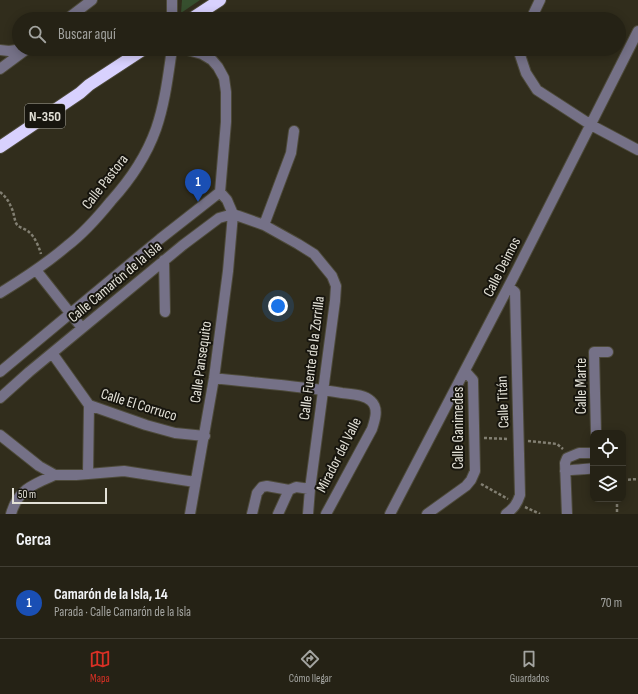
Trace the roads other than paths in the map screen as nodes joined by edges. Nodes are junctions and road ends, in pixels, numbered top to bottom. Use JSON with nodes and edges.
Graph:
{"nodes":[{"id":1,"x":91,"y":0,"type":"edge"},
{"id":2,"x":172,"y":0,"type":"edge"},
{"id":3,"x":220,"y":0,"type":"edge"},
{"id":4,"x":540,"y":0,"type":"edge"},
{"id":5,"x":76,"y":12,"type":"edge"},
{"id":6,"x":172,"y":12,"type":"edge"},
{"id":7,"x":202,"y":12,"type":"edge"},
{"id":8,"x":534,"y":12,"type":"edge"},
{"id":9,"x":638,"y":31,"type":"edge"},
{"id":10,"x":0,"y":50,"type":"edge"},
{"id":11,"x":12,"y":51,"type":"edge"},
{"id":12,"x":626,"y":55,"type":"edge"},
{"id":13,"x":18,"y":56,"type":"edge"},
{"id":14,"x":133,"y":56,"type":"edge"},
{"id":15,"x":171,"y":56,"type":"edge"},
{"id":16,"x":205,"y":56,"type":"edge"},
{"id":17,"x":520,"y":56,"type":"edge"},
{"id":18,"x":626,"y":56,"type":"edge"},
{"id":19,"x":0,"y":69,"type":"edge"},
{"id":20,"x":89,"y":85,"type":"junction"},
{"id":21,"x":591,"y":126,"type":"junction"},
{"id":22,"x":294,"y":130,"type":"dead end"},
{"id":23,"x":0,"y":138,"type":"edge"},
{"id":24,"x":0,"y":147,"type":"edge"},
{"id":25,"x":638,"y":150,"type":"edge"},
{"id":26,"x":220,"y":192,"type":"junction"},
{"id":27,"x":233,"y":214,"type":"junction"},
{"id":28,"x":264,"y":225,"type":"junction"},
{"id":29,"x":164,"y":260,"type":"junction"},
{"id":30,"x":36,"y":270,"type":"junction"},
{"id":31,"x":509,"y":287,"type":"junction"},
{"id":32,"x":0,"y":294,"type":"edge"},
{"id":33,"x":165,"y":312,"type":"dead end"},
{"id":34,"x":70,"y":313,"type":"junction"},
{"id":35,"x":82,"y":328,"type":"junction"},
{"id":36,"x":608,"y":352,"type":"dead end"},
{"id":37,"x":52,"y":353,"type":"junction"},
{"id":38,"x":464,"y":371,"type":"junction"},
{"id":39,"x":0,"y":372,"type":"edge"},
{"id":40,"x":214,"y":378,"type":"junction"},
{"id":41,"x":324,"y":390,"type":"junction"},
{"id":42,"x":0,"y":398,"type":"edge"},
{"id":43,"x":89,"y":405,"type":"junction"},
{"id":44,"x":596,"y":430,"type":"edge"},
{"id":45,"x":0,"y":435,"type":"edge"},
{"id":46,"x":205,"y":436,"type":"junction"},
{"id":47,"x":590,"y":453,"type":"edge"},
{"id":48,"x":590,"y":469,"type":"edge"},
{"id":49,"x":565,"y":471,"type":"junction"},
{"id":50,"x":88,"y":474,"type":"junction"},
{"id":51,"x":55,"y":475,"type":"junction"},
{"id":52,"x":195,"y":482,"type":"junction"},
{"id":53,"x":310,"y":489,"type":"junction"},
{"id":54,"x":289,"y":490,"type":"junction"},
{"id":55,"x":11,"y":514,"type":"edge"},
{"id":56,"x":190,"y":514,"type":"edge"},
{"id":57,"x":252,"y":514,"type":"edge"},
{"id":58,"x":278,"y":514,"type":"edge"},
{"id":59,"x":308,"y":514,"type":"edge"},
{"id":60,"x":326,"y":514,"type":"edge"},
{"id":61,"x":390,"y":514,"type":"edge"},
{"id":62,"x":426,"y":514,"type":"edge"},
{"id":63,"x":506,"y":514,"type":"edge"},
{"id":64,"x":567,"y":514,"type":"edge"}],
"edges":[{"from":1,"to":5,"type":"street"},
{"from":2,"to":6,"type":"street"},
{"from":3,"to":7,"type":"highway"},
{"from":4,"to":8,"type":"street"},
{"from":9,"to":12,"type":"street","name":"Calle Deimos"},
{"from":10,"to":11,"type":"street"},
{"from":13,"to":19,"type":"street"},
{"from":14,"to":20,"type":"highway","number":"N-350"},
{"from":15,"to":30,"type":"street","name":"Calle Pastora"},
{"from":16,"to":26,"type":"street"},
{"from":17,"to":21,"type":"street"},
{"from":18,"to":21,"type":"street","name":"Calle Deimos"},
{"from":20,"to":23,"type":"highway","number":"N-350"},
{"from":20,"to":24,"type":"highway","number":"N-350"},
{"from":21,"to":25,"type":"street"},
{"from":21,"to":31,"type":"street","name":"Calle Deimos"},
{"from":22,"to":28,"type":"street"},
{"from":26,"to":27,"type":"street"},
{"from":26,"to":34,"type":"street","name":"Calle Camarón de la Isla"},
{"from":27,"to":28,"type":"street","name":"Calle Fuente de la Zorrilla"},
{"from":27,"to":29,"type":"street","name":"Calle Camarón de la Isla"},
{"from":27,"to":40,"type":"street","name":"Calle Pansequito"},
{"from":28,"to":41,"type":"street","name":"Calle Fuente de la Zorrilla"},
{"from":29,"to":33,"type":"street"},
{"from":29,"to":35,"type":"street","name":"Calle Camarón de la Isla"},
{"from":30,"to":32,"type":"street","name":"Calle Pastora"},
{"from":30,"to":34,"type":"street"},
{"from":31,"to":38,"type":"street","name":"Calle Deimos"},
{"from":31,"to":63,"type":"street","name":"Calle Titán"},
{"from":34,"to":35,"type":"street"},
{"from":34,"to":39,"type":"street","name":"Calle Camarón de la Isla"},
{"from":35,"to":37,"type":"street","name":"Calle Camarón de la Isla"},
{"from":36,"to":44,"type":"street","name":"Calle Marte"},
{"from":37,"to":42,"type":"street","name":"Calle Camarón de la Isla"},
{"from":37,"to":43,"type":"street"},
{"from":38,"to":61,"type":"street","name":"Calle Deimos"},
{"from":38,"to":62,"type":"street","name":"Calle Ganimedes"},
{"from":40,"to":41,"type":"street"},
{"from":40,"to":46,"type":"street","name":"Calle Pansequito"},
{"from":41,"to":53,"type":"street","name":"Calle Fuente de la Zorrilla"},
{"from":41,"to":60,"type":"street","name":"Mirador del Valle"},
{"from":43,"to":46,"type":"street","name":"Calle El Corruco"},
{"from":43,"to":50,"type":"street"},
{"from":45,"to":51,"type":"street"},
{"from":46,"to":52,"type":"street","name":"Calle Pansequito"},
{"from":47,"to":49,"type":"street"},
{"from":48,"to":49,"type":"street"},
{"from":49,"to":64,"type":"street"},
{"from":50,"to":51,"type":"street"},
{"from":50,"to":52,"type":"street"},
{"from":51,"to":55,"type":"street"},
{"from":52,"to":56,"type":"street","name":"Calle Pansequito"},
{"from":53,"to":54,"type":"street"},
{"from":53,"to":59,"type":"street","name":"Calle Fuente de la Zorrilla"},
{"from":54,"to":57,"type":"street"},
{"from":54,"to":58,"type":"street"}]}
